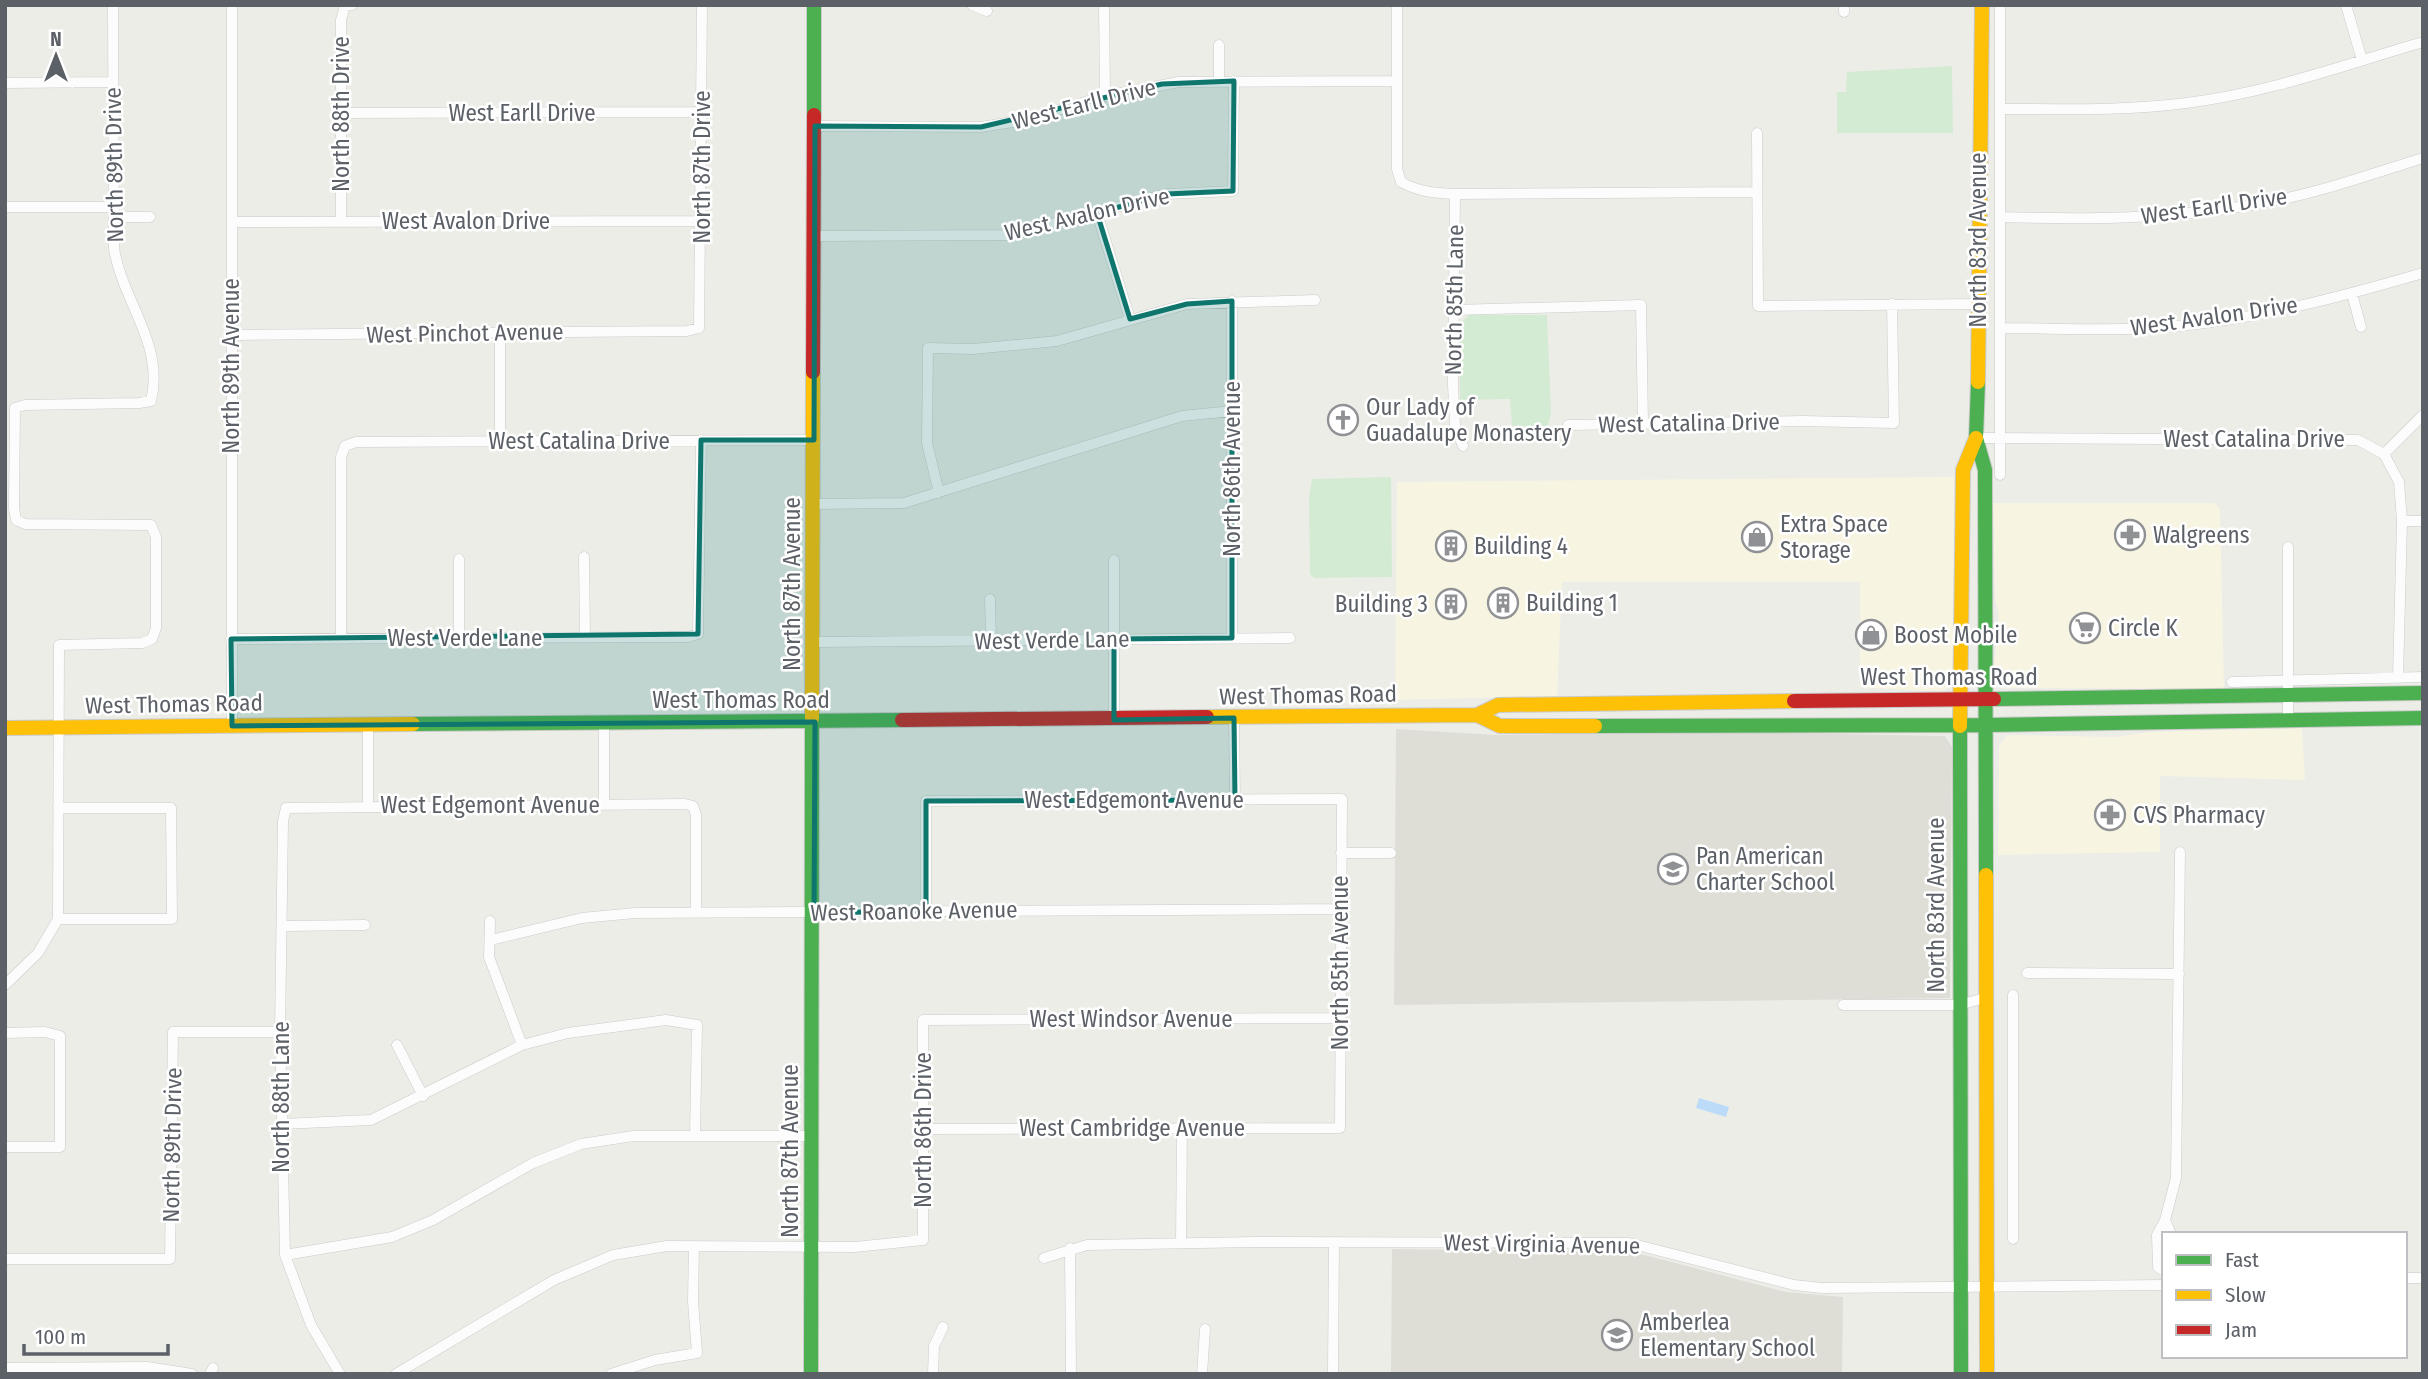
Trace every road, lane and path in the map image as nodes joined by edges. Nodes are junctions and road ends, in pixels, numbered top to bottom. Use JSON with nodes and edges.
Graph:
{"nodes":[{"id":1,"x":113,"y":5,"type":"edge"},
{"id":2,"x":232,"y":5,"type":"edge"},
{"id":3,"x":352,"y":5,"type":"edge"},
{"id":4,"x":702,"y":5,"type":"edge"},
{"id":5,"x":814,"y":5,"type":"edge"},
{"id":6,"x":972,"y":5,"type":"edge"},
{"id":7,"x":1104,"y":5,"type":"edge"},
{"id":8,"x":1397,"y":5,"type":"edge"},
{"id":9,"x":1982,"y":5,"type":"edge"},
{"id":10,"x":2000,"y":5,"type":"edge"},
{"id":11,"x":2346,"y":5,"type":"edge"},
{"id":12,"x":345,"y":6,"type":"edge"},
{"id":13,"x":987,"y":11,"type":"dead end"},
{"id":14,"x":2423,"y":42,"type":"edge"},
{"id":15,"x":1219,"y":45,"type":"dead end"},
{"id":16,"x":2362,"y":60,"type":"junction"},
{"id":17,"x":1219,"y":81,"type":"junction"},
{"id":18,"x":1234,"y":81,"type":"junction"},
{"id":19,"x":1396,"y":81,"type":"junction"},
{"id":20,"x":113,"y":82,"type":"junction"},
{"id":21,"x":5,"y":83,"type":"edge"},
{"id":22,"x":1105,"y":96,"type":"junction"},
{"id":23,"x":2000,"y":109,"type":"junction"},
{"id":24,"x":702,"y":112,"type":"junction"},
{"id":25,"x":342,"y":113,"type":"junction"},
{"id":26,"x":815,"y":126,"type":"junction"},
{"id":27,"x":1757,"y":133,"type":"dead end"},
{"id":28,"x":2423,"y":158,"type":"edge"},
{"id":29,"x":1757,"y":192,"type":"junction"},
{"id":30,"x":1455,"y":194,"type":"junction"},
{"id":31,"x":5,"y":207,"type":"edge"},
{"id":32,"x":114,"y":212,"type":"junction"},
{"id":33,"x":1097,"y":213,"type":"junction"},
{"id":34,"x":150,"y":218,"type":"dead end"},
{"id":35,"x":2000,"y":218,"type":"junction"},
{"id":36,"x":701,"y":221,"type":"junction"},
{"id":37,"x":232,"y":222,"type":"junction"},
{"id":38,"x":341,"y":222,"type":"junction"},
{"id":39,"x":815,"y":236,"type":"junction"},
{"id":40,"x":2423,"y":273,"type":"edge"},
{"id":41,"x":2352,"y":294,"type":"junction"},
{"id":42,"x":1315,"y":300,"type":"dead end"},
{"id":43,"x":1232,"y":301,"type":"junction"},
{"id":44,"x":1892,"y":304,"type":"junction"},
{"id":45,"x":1981,"y":304,"type":"junction"},
{"id":46,"x":1454,"y":310,"type":"junction"},
{"id":47,"x":1130,"y":319,"type":"junction"},
{"id":48,"x":2361,"y":327,"type":"dead end"},
{"id":49,"x":699,"y":328,"type":"joint"},
{"id":50,"x":2000,"y":328,"type":"junction"},
{"id":51,"x":500,"y":332,"type":"junction"},
{"id":52,"x":231,"y":335,"type":"junction"},
{"id":53,"x":1232,"y":411,"type":"junction"},
{"id":54,"x":2423,"y":415,"type":"edge"},
{"id":55,"x":1643,"y":423,"type":"junction"},
{"id":56,"x":1568,"y":425,"type":"dead end"},
{"id":57,"x":1976,"y":439,"type":"junction"},
{"id":58,"x":2000,"y":439,"type":"junction"},
{"id":59,"x":701,"y":440,"type":"junction"},
{"id":60,"x":814,"y":440,"type":"junction"},
{"id":61,"x":500,"y":442,"type":"junction"},
{"id":62,"x":1463,"y":446,"type":"dead end"},
{"id":63,"x":2384,"y":454,"type":"junction"},
{"id":64,"x":2000,"y":475,"type":"dead end"},
{"id":65,"x":939,"y":493,"type":"junction"},
{"id":66,"x":815,"y":504,"type":"junction"},
{"id":67,"x":2402,"y":521,"type":"junction"},
{"id":68,"x":2423,"y":521,"type":"edge"},
{"id":69,"x":2288,"y":547,"type":"dead end"},
{"id":70,"x":584,"y":557,"type":"dead end"},
{"id":71,"x":459,"y":559,"type":"dead end"},
{"id":72,"x":1114,"y":560,"type":"dead end"},
{"id":73,"x":990,"y":599,"type":"dead end"},
{"id":74,"x":585,"y":637,"type":"junction"},
{"id":75,"x":341,"y":638,"type":"junction"},
{"id":76,"x":459,"y":638,"type":"junction"},
{"id":77,"x":1232,"y":638,"type":"junction"},
{"id":78,"x":1290,"y":638,"type":"dead end"},
{"id":79,"x":231,"y":639,"type":"junction"},
{"id":80,"x":1114,"y":639,"type":"junction"},
{"id":81,"x":991,"y":640,"type":"junction"},
{"id":82,"x":814,"y":642,"type":"junction"},
{"id":83,"x":2423,"y":677,"type":"edge"},
{"id":84,"x":2398,"y":678,"type":"junction"},
{"id":85,"x":2232,"y":682,"type":"dead end"},
{"id":86,"x":2288,"y":688,"type":"junction"},
{"id":87,"x":2423,"y":692,"type":"edge"},
{"id":88,"x":1960,"y":700,"type":"junction"},
{"id":89,"x":1987,"y":700,"type":"junction"},
{"id":90,"x":1708,"y":701,"type":"junction"},
{"id":91,"x":1477,"y":715,"type":"junction"},
{"id":92,"x":1234,"y":718,"type":"junction"},
{"id":93,"x":2423,"y":718,"type":"edge"},
{"id":94,"x":1114,"y":720,"type":"junction"},
{"id":95,"x":815,"y":722,"type":"junction"},
{"id":96,"x":2288,"y":722,"type":"junction"},
{"id":97,"x":604,"y":723,"type":"junction"},
{"id":98,"x":368,"y":725,"type":"junction"},
{"id":99,"x":1960,"y":725,"type":"junction"},
{"id":100,"x":1987,"y":725,"type":"junction"},
{"id":101,"x":232,"y":726,"type":"junction"},
{"id":102,"x":1708,"y":726,"type":"junction"},
{"id":103,"x":5,"y":728,"type":"edge"},
{"id":104,"x":57,"y":728,"type":"junction"},
{"id":105,"x":1342,"y":799,"type":"joint"},
{"id":106,"x":1235,"y":800,"type":"junction"},
{"id":107,"x":604,"y":804,"type":"junction"},
{"id":108,"x":368,"y":806,"type":"junction"},
{"id":109,"x":58,"y":808,"type":"junction"},
{"id":110,"x":286,"y":808,"type":"joint"},
{"id":111,"x":2180,"y":852,"type":"dead end"},
{"id":112,"x":1340,"y":853,"type":"junction"},
{"id":113,"x":1391,"y":853,"type":"dead end"},
{"id":114,"x":1340,"y":909,"type":"junction"},
{"id":115,"x":926,"y":911,"type":"junction"},
{"id":116,"x":696,"y":912,"type":"junction"},
{"id":117,"x":814,"y":913,"type":"junction"},
{"id":118,"x":58,"y":919,"type":"junction"},
{"id":119,"x":490,"y":921,"type":"dead end"},
{"id":120,"x":365,"y":925,"type":"dead end"},
{"id":121,"x":284,"y":926,"type":"junction"},
{"id":122,"x":491,"y":940,"type":"junction"},
{"id":123,"x":2027,"y":973,"type":"dead end"},
{"id":124,"x":2179,"y":974,"type":"junction"},
{"id":125,"x":5,"y":985,"type":"edge"},
{"id":126,"x":2013,"y":995,"type":"dead end"},
{"id":127,"x":1985,"y":998,"type":"junction"},
{"id":128,"x":1843,"y":1005,"type":"dead end"},
{"id":129,"x":1959,"y":1005,"type":"junction"},
{"id":130,"x":1340,"y":1018,"type":"junction"},
{"id":131,"x":923,"y":1020,"type":"joint"},
{"id":132,"x":280,"y":1032,"type":"junction"},
{"id":133,"x":5,"y":1033,"type":"edge"},
{"id":134,"x":397,"y":1045,"type":"dead end"},
{"id":135,"x":523,"y":1045,"type":"junction"},
{"id":136,"x":423,"y":1096,"type":"junction"},
{"id":137,"x":282,"y":1124,"type":"junction"},
{"id":138,"x":1182,"y":1128,"type":"junction"},
{"id":139,"x":1340,"y":1128,"type":"joint"},
{"id":140,"x":923,"y":1129,"type":"junction"},
{"id":141,"x":695,"y":1136,"type":"junction"},
{"id":142,"x":813,"y":1136,"type":"junction"},
{"id":143,"x":5,"y":1147,"type":"edge"},
{"id":144,"x":2165,"y":1220,"type":"junction"},
{"id":145,"x":2170,"y":1232,"type":"edge"},
{"id":146,"x":2013,"y":1239,"type":"dead end"},
{"id":147,"x":1334,"y":1242,"type":"junction"},
{"id":148,"x":1181,"y":1243,"type":"junction"},
{"id":149,"x":694,"y":1246,"type":"junction"},
{"id":150,"x":812,"y":1248,"type":"junction"},
{"id":151,"x":1070,"y":1248,"type":"junction"},
{"id":152,"x":285,"y":1255,"type":"junction"},
{"id":153,"x":1044,"y":1258,"type":"dead end"},
{"id":154,"x":5,"y":1259,"type":"edge"},
{"id":155,"x":2162,"y":1270,"type":"edge"},
{"id":156,"x":2162,"y":1285,"type":"edge"},
{"id":157,"x":1962,"y":1288,"type":"junction"},
{"id":158,"x":1988,"y":1288,"type":"junction"},
{"id":159,"x":943,"y":1327,"type":"dead end"},
{"id":160,"x":1205,"y":1329,"type":"dead end"},
{"id":161,"x":5,"y":1368,"type":"edge"},
{"id":162,"x":192,"y":1374,"type":"edge"},
{"id":163,"x":341,"y":1374,"type":"edge"},
{"id":164,"x":396,"y":1374,"type":"edge"},
{"id":165,"x":611,"y":1374,"type":"edge"},
{"id":166,"x":811,"y":1374,"type":"edge"},
{"id":167,"x":933,"y":1374,"type":"edge"},
{"id":168,"x":1071,"y":1374,"type":"edge"},
{"id":169,"x":1202,"y":1374,"type":"edge"},
{"id":170,"x":1333,"y":1374,"type":"edge"},
{"id":171,"x":1961,"y":1374,"type":"edge"},
{"id":172,"x":1987,"y":1374,"type":"edge"}],
"edges":[{"from":1,"to":20,"type":"street","name":"North 89th Drive"},
{"from":2,"to":37,"type":"street","name":"North 89th Avenue"},
{"from":3,"to":12,"type":"street"},
{"from":4,"to":24,"type":"street","name":"North 87th Drive"},
{"from":5,"to":26,"type":"main road","name":"North 87th Avenue"},
{"from":6,"to":13,"type":"street"},
{"from":7,"to":22,"type":"street"},
{"from":8,"to":19,"type":"street"},
{"from":9,"to":45,"type":"main road","name":"North 83rd Avenue"},
{"from":10,"to":23,"type":"street","name":"North 83rd Avenue"},
{"from":11,"to":16,"type":"street"},
{"from":12,"to":25,"type":"street","name":"North 88th Drive"},
{"from":14,"to":16,"type":"street"},
{"from":15,"to":17,"type":"street"},
{"from":16,"to":23,"type":"street"},
{"from":17,"to":18,"type":"street","name":"West Earll Drive"},
{"from":17,"to":22,"type":"street","name":"West Earll Drive"},
{"from":18,"to":19,"type":"street","name":"West Earll Drive"},
{"from":18,"to":33,"type":"street","name":"West Avalon Drive"},
{"from":19,"to":30,"type":"street"},
{"from":20,"to":21,"type":"street"},
{"from":20,"to":32,"type":"street","name":"North 89th Drive"},
{"from":22,"to":26,"type":"street","name":"West Earll Drive"},
{"from":23,"to":35,"type":"street","name":"North 83rd Avenue"},
{"from":24,"to":25,"type":"street","name":"West Earll Drive"},
{"from":24,"to":36,"type":"street","name":"North 87th Drive"},
{"from":25,"to":38,"type":"street","name":"North 88th Drive"},
{"from":26,"to":39,"type":"main road","name":"North 87th Avenue"},
{"from":27,"to":29,"type":"street"},
{"from":28,"to":35,"type":"street","name":"West Earll Drive"},
{"from":29,"to":30,"type":"street"},
{"from":29,"to":44,"type":"street"},
{"from":30,"to":46,"type":"street","name":"North 85th Lane"},
{"from":31,"to":32,"type":"street"},
{"from":32,"to":34,"type":"street"},
{"from":32,"to":104,"type":"street","name":"North 89th Drive"},
{"from":33,"to":39,"type":"street","name":"West Avalon Drive"},
{"from":33,"to":47,"type":"street"},
{"from":35,"to":50,"type":"street","name":"North 83rd Avenue"},
{"from":36,"to":38,"type":"street","name":"West Avalon Drive"},
{"from":36,"to":49,"type":"street","name":"North 87th Drive"},
{"from":37,"to":38,"type":"street","name":"West Avalon Drive"},
{"from":37,"to":52,"type":"street","name":"North 89th Avenue"},
{"from":39,"to":60,"type":"main road","name":"North 87th Avenue"},
{"from":40,"to":41,"type":"street","name":"West Avalon Drive"},
{"from":41,"to":48,"type":"street"},
{"from":41,"to":50,"type":"street","name":"West Avalon Drive"},
{"from":42,"to":43,"type":"street"},
{"from":43,"to":47,"type":"street"},
{"from":43,"to":53,"type":"street","name":"North 86th Avenue"},
{"from":44,"to":45,"type":"street"},
{"from":44,"to":55,"type":"street","name":"West Catalina Drive"},
{"from":45,"to":57,"type":"main road","name":"North 83rd Avenue"},
{"from":46,"to":55,"type":"street"},
{"from":46,"to":62,"type":"street","name":"North 85th Lane"},
{"from":47,"to":65,"type":"street"},
{"from":49,"to":51,"type":"street","name":"West Pinchot Avenue"},
{"from":50,"to":58,"type":"street","name":"North 83rd Avenue"},
{"from":51,"to":52,"type":"street","name":"West Pinchot Avenue"},
{"from":51,"to":61,"type":"street"},
{"from":52,"to":79,"type":"street","name":"North 89th Avenue"},
{"from":53,"to":65,"type":"street"},
{"from":53,"to":77,"type":"street","name":"North 86th Avenue"},
{"from":54,"to":63,"type":"street"},
{"from":55,"to":56,"type":"street","name":"West Catalina Drive"},
{"from":57,"to":58,"type":"street","name":"West Catalina Drive"},
{"from":57,"to":88,"type":"main road","name":"North 83rd Avenue"},
{"from":57,"to":89,"type":"main road","name":"North 83rd Avenue"},
{"from":58,"to":63,"type":"street","name":"West Catalina Drive"},
{"from":58,"to":64,"type":"street","name":"North 83rd Avenue"},
{"from":59,"to":60,"type":"street","name":"West Catalina Drive"},
{"from":59,"to":61,"type":"street","name":"West Catalina Drive"},
{"from":59,"to":74,"type":"street","name":"West Verde Lane"},
{"from":60,"to":66,"type":"main road","name":"North 87th Avenue"},
{"from":61,"to":75,"type":"street","name":"West Catalina Drive"},
{"from":63,"to":67,"type":"street"},
{"from":65,"to":66,"type":"street"},
{"from":66,"to":82,"type":"main road","name":"North 87th Avenue"},
{"from":67,"to":68,"type":"street"},
{"from":67,"to":84,"type":"street"},
{"from":69,"to":86,"type":"street"},
{"from":70,"to":74,"type":"street"},
{"from":71,"to":76,"type":"street"},
{"from":72,"to":80,"type":"street"},
{"from":73,"to":81,"type":"street"},
{"from":74,"to":76,"type":"street","name":"West Verde Lane"},
{"from":75,"to":76,"type":"street","name":"West Verde Lane"},
{"from":75,"to":79,"type":"street","name":"West Verde Lane"},
{"from":77,"to":78,"type":"street","name":"West Verde Lane"},
{"from":77,"to":80,"type":"street","name":"West Verde Lane"},
{"from":79,"to":101,"type":"street","name":"North 89th Avenue"},
{"from":80,"to":81,"type":"street","name":"West Verde Lane"},
{"from":80,"to":94,"type":"street"},
{"from":81,"to":82,"type":"street","name":"West Verde Lane"},
{"from":82,"to":95,"type":"main road","name":"North 87th Avenue"},
{"from":83,"to":84,"type":"street","name":"West Thomas Road"},
{"from":84,"to":86,"type":"street","name":"West Thomas Road"},
{"from":85,"to":86,"type":"street","name":"West Thomas Road"},
{"from":86,"to":87,"type":"main road","name":"West Thomas Road"},
{"from":86,"to":89,"type":"main road","name":"West Thomas Road"},
{"from":86,"to":96,"type":"street"},
{"from":88,"to":89,"type":"main road","name":"West Thomas Road"},
{"from":88,"to":90,"type":"main road","name":"West Thomas Road"},
{"from":88,"to":99,"type":"main road","name":"North 83rd Avenue"},
{"from":89,"to":100,"type":"main road","name":"North 83rd Avenue"},
{"from":90,"to":91,"type":"main road","name":"West Thomas Road"},
{"from":90,"to":102,"type":"main road"},
{"from":91,"to":92,"type":"main road","name":"West Thomas Road"},
{"from":91,"to":102,"type":"main road","name":"West Thomas Road"},
{"from":92,"to":94,"type":"main road","name":"West Thomas Road"},
{"from":92,"to":106,"type":"street"},
{"from":93,"to":96,"type":"main road","name":"West Thomas Road"},
{"from":94,"to":95,"type":"main road","name":"West Thomas Road"},
{"from":95,"to":97,"type":"main road","name":"West Thomas Road"},
{"from":95,"to":117,"type":"main road","name":"North 87th Avenue"},
{"from":96,"to":100,"type":"main road","name":"West Thomas Road"},
{"from":97,"to":98,"type":"main road","name":"West Thomas Road"},
{"from":97,"to":107,"type":"street"},
{"from":98,"to":101,"type":"main road","name":"West Thomas Road"},
{"from":98,"to":108,"type":"street"},
{"from":99,"to":100,"type":"main road","name":"West Thomas Road"},
{"from":99,"to":102,"type":"main road","name":"West Thomas Road"},
{"from":99,"to":129,"type":"main road","name":"North 83rd Avenue"},
{"from":100,"to":127,"type":"main road","name":"North 83rd Avenue"},
{"from":101,"to":104,"type":"main road","name":"West Thomas Road"},
{"from":103,"to":104,"type":"main road","name":"West Thomas Road"},
{"from":104,"to":109,"type":"street"},
{"from":105,"to":106,"type":"street","name":"West Edgemont Avenue"},
{"from":105,"to":112,"type":"street","name":"North 85th Avenue"},
{"from":106,"to":115,"type":"street","name":"West Edgemont Avenue"},
{"from":107,"to":108,"type":"street","name":"West Edgemont Avenue"},
{"from":107,"to":116,"type":"street","name":"West Edgemont Avenue"},
{"from":108,"to":110,"type":"street","name":"West Edgemont Avenue"},
{"from":109,"to":118,"type":"street"},
{"from":109,"to":118,"type":"street"},
{"from":110,"to":121,"type":"street","name":"North 88th Lane"},
{"from":111,"to":124,"type":"street"},
{"from":112,"to":113,"type":"street"},
{"from":112,"to":114,"type":"street","name":"North 85th Avenue"},
{"from":114,"to":115,"type":"street","name":"West Roanoke Avenue"},
{"from":114,"to":130,"type":"street","name":"North 85th Avenue"},
{"from":115,"to":117,"type":"street","name":"West Roanoke Avenue"},
{"from":116,"to":117,"type":"street","name":"West Roanoke Avenue"},
{"from":116,"to":122,"type":"street","name":"West Roanoke Avenue"},
{"from":117,"to":142,"type":"main road","name":"North 87th Avenue"},
{"from":118,"to":125,"type":"street"},
{"from":119,"to":122,"type":"street"},
{"from":120,"to":121,"type":"street"},
{"from":121,"to":132,"type":"street","name":"North 88th Lane"},
{"from":122,"to":135,"type":"street"},
{"from":123,"to":124,"type":"street"},
{"from":124,"to":144,"type":"street"},
{"from":126,"to":146,"type":"street"},
{"from":127,"to":129,"type":"street"},
{"from":127,"to":158,"type":"main road","name":"North 83rd Avenue"},
{"from":128,"to":129,"type":"street"},
{"from":129,"to":157,"type":"main road","name":"North 83rd Avenue"},
{"from":130,"to":131,"type":"street","name":"West Windsor Avenue"},
{"from":130,"to":139,"type":"street","name":"North 85th Avenue"},
{"from":131,"to":140,"type":"street","name":"North 86th Drive"},
{"from":132,"to":137,"type":"street","name":"North 88th Lane"},
{"from":132,"to":154,"type":"street","name":"North 89th Drive"},
{"from":133,"to":143,"type":"street"},
{"from":134,"to":136,"type":"street"},
{"from":135,"to":136,"type":"street"},
{"from":135,"to":141,"type":"street"},
{"from":136,"to":137,"type":"street"},
{"from":137,"to":152,"type":"street","name":"North 88th Lane"},
{"from":138,"to":139,"type":"street","name":"West Cambridge Avenue"},
{"from":138,"to":140,"type":"street","name":"West Cambridge Avenue"},
{"from":138,"to":148,"type":"street"},
{"from":140,"to":150,"type":"street","name":"North 86th Drive"},
{"from":141,"to":142,"type":"street"},
{"from":141,"to":152,"type":"street"},
{"from":142,"to":150,"type":"main road","name":"North 87th Avenue"},
{"from":144,"to":145,"type":"street"},
{"from":144,"to":155,"type":"street"},
{"from":147,"to":148,"type":"street","name":"West Virginia Avenue"},
{"from":147,"to":157,"type":"street","name":"West Virginia Avenue"},
{"from":147,"to":170,"type":"street"},
{"from":148,"to":151,"type":"street","name":"West Virginia Avenue"},
{"from":149,"to":150,"type":"street"},
{"from":149,"to":164,"type":"street"},
{"from":149,"to":165,"type":"street"},
{"from":150,"to":166,"type":"main road","name":"North 87th Avenue"},
{"from":151,"to":153,"type":"street","name":"West Virginia Avenue"},
{"from":151,"to":168,"type":"street"},
{"from":152,"to":163,"type":"street","name":"North 88th Lane"},
{"from":156,"to":158,"type":"street","name":"West Virginia Avenue"},
{"from":157,"to":158,"type":"street","name":"West Virginia Avenue"},
{"from":157,"to":171,"type":"main road","name":"North 83rd Avenue"},
{"from":158,"to":172,"type":"main road","name":"North 83rd Avenue"},
{"from":159,"to":167,"type":"street"},
{"from":160,"to":169,"type":"street"},
{"from":161,"to":162,"type":"street"}]}
